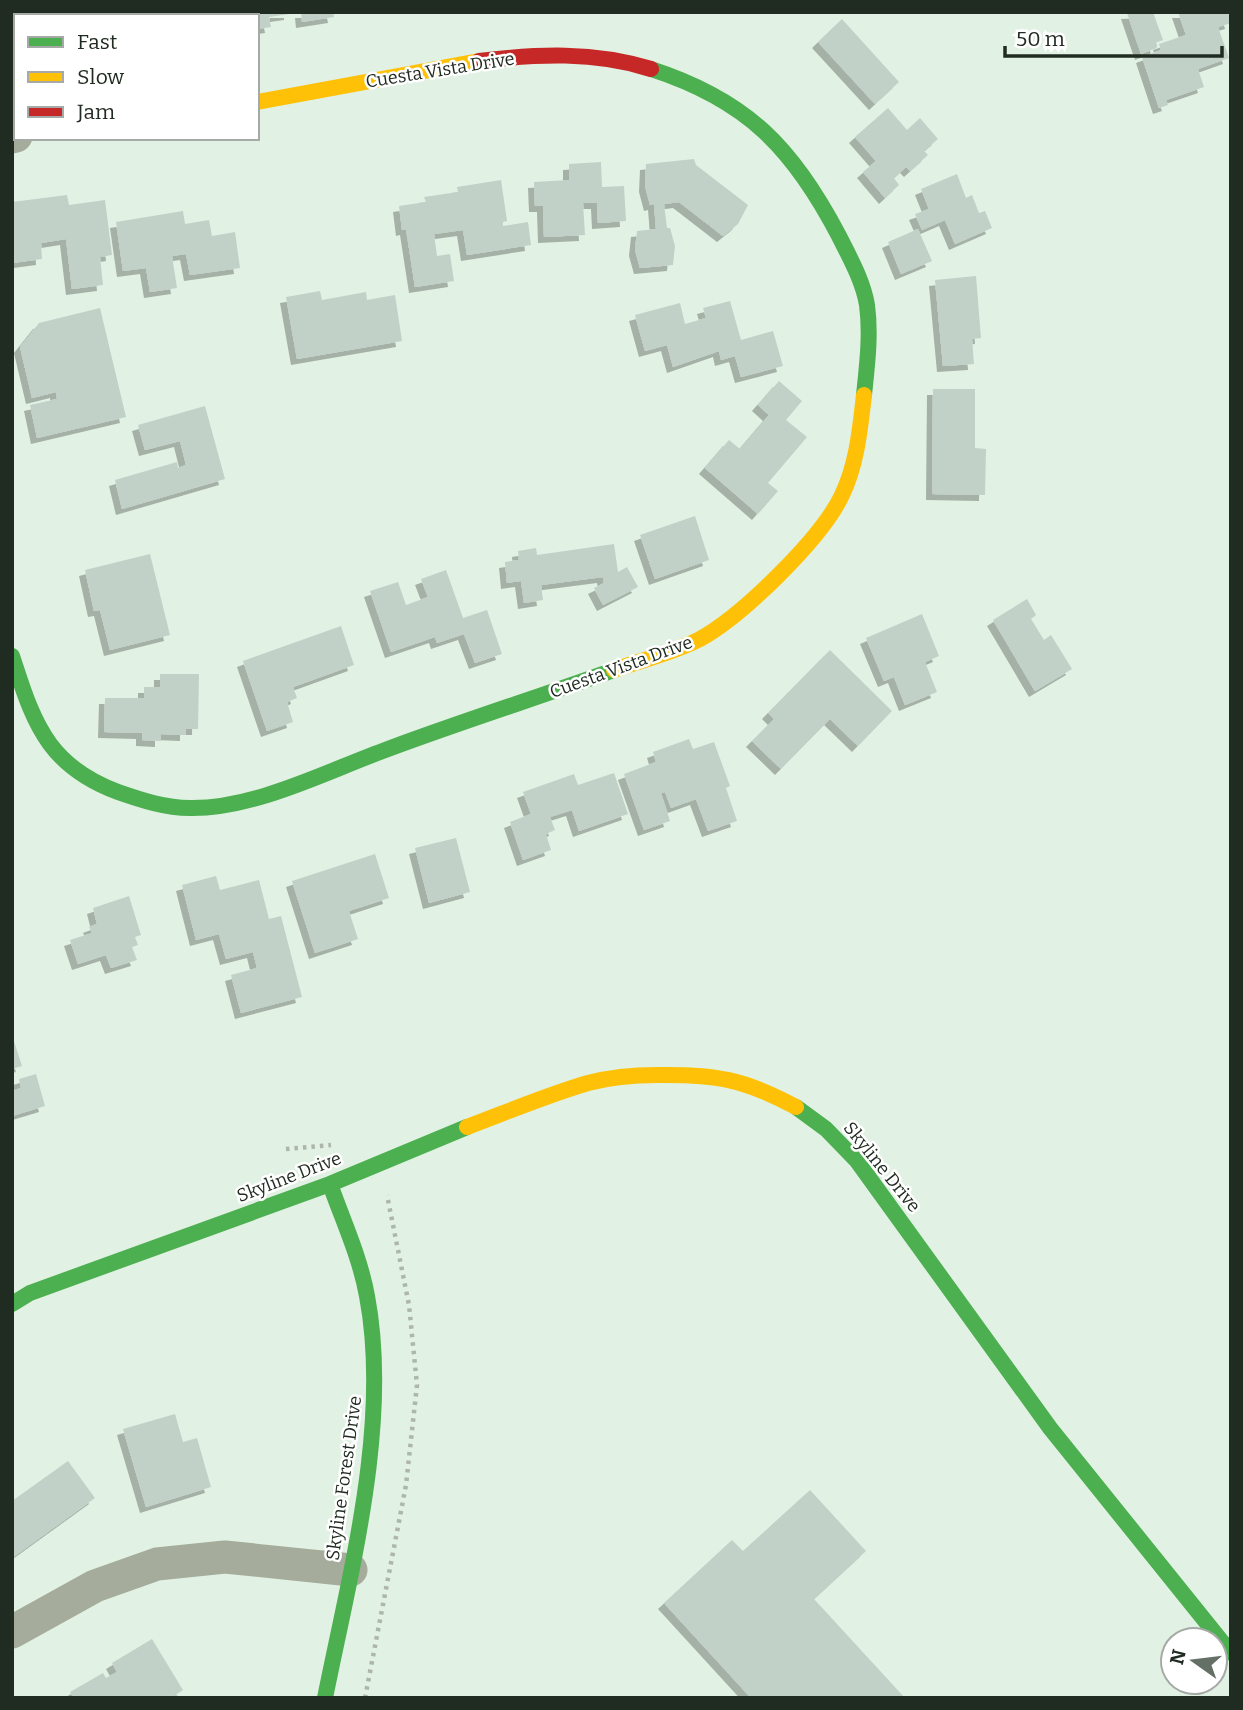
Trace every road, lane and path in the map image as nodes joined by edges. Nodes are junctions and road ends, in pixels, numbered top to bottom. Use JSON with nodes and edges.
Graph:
{"nodes":[{"id":1,"x":259,"y":102,"type":"edge"},
{"id":2,"x":12,"y":656,"type":"edge"},
{"id":3,"x":330,"y":1184,"type":"junction"},
{"id":4,"x":12,"y":1304,"type":"edge"},
{"id":5,"x":351,"y":1570,"type":"junction"},
{"id":6,"x":12,"y":1632,"type":"edge"},
{"id":7,"x":1231,"y":1653,"type":"edge"},
{"id":8,"x":325,"y":1698,"type":"edge"}],
"edges":[{"from":1,"to":2,"type":"street","name":"Cuesta Vista Drive"},
{"from":3,"to":4,"type":"street","name":"Skyline Drive"},
{"from":3,"to":5,"type":"street","name":"Skyline Forest Drive"},
{"from":3,"to":7,"type":"street","name":"Skyline Drive"},
{"from":5,"to":6,"type":"street"},
{"from":5,"to":8,"type":"street","name":"Skyline Forest Drive"}]}
